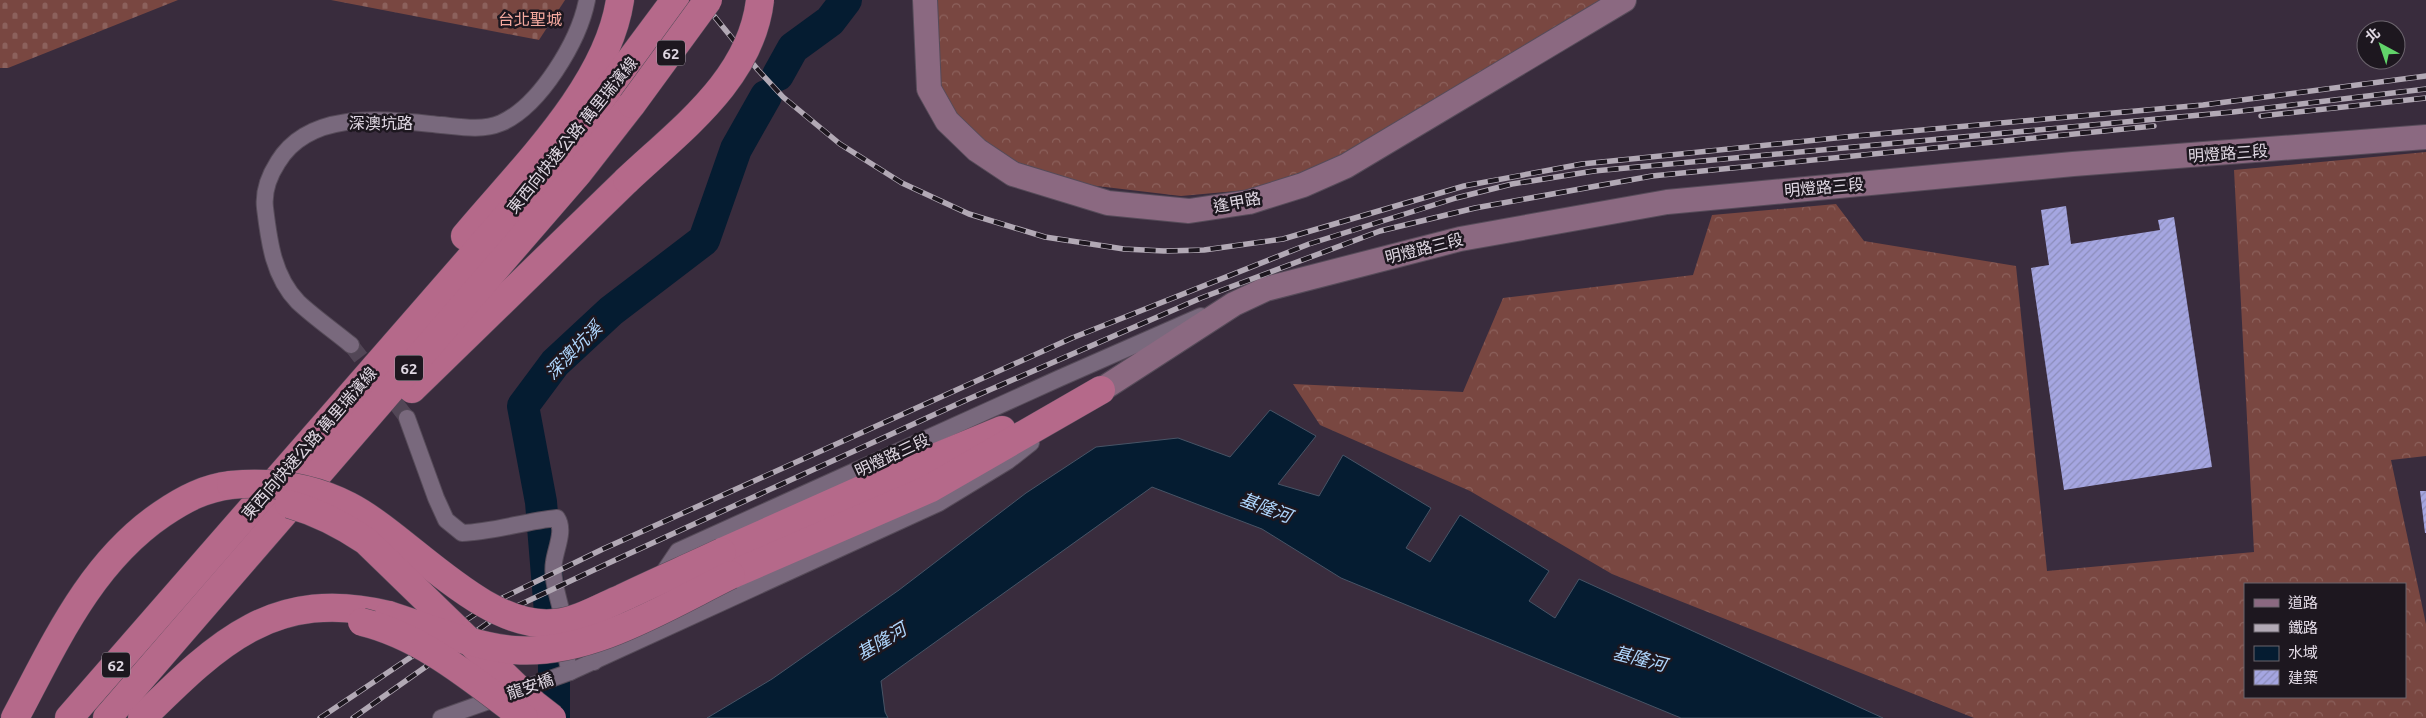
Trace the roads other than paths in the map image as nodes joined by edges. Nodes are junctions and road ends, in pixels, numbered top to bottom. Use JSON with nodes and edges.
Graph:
{"nodes":[{"id":1,"x":587,"y":0,"type":"edge"},
{"id":2,"x":620,"y":0,"type":"edge"},
{"id":3,"x":675,"y":0,"type":"edge"},
{"id":4,"x":708,"y":0,"type":"edge"},
{"id":5,"x":760,"y":0,"type":"edge"},
{"id":6,"x":926,"y":0,"type":"edge"},
{"id":7,"x":1624,"y":0,"type":"edge"},
{"id":8,"x":605,"y":76,"type":"junction"},
{"id":9,"x":2426,"y":137,"type":"edge"},
{"id":10,"x":1234,"y":304,"type":"junction"},
{"id":11,"x":351,"y":345,"type":"tunnel mouth"},
{"id":12,"x":1100,"y":390,"type":"junction"},
{"id":13,"x":407,"y":418,"type":"tunnel mouth"},
{"id":14,"x":234,"y":501,"type":"junction"},
{"id":15,"x":280,"y":518,"type":"junction"},
{"id":16,"x":726,"y":564,"type":"junction"},
{"id":17,"x":649,"y":594,"type":"junction"},
{"id":18,"x":669,"y":626,"type":"junction"},
{"id":19,"x":207,"y":658,"type":"junction"},
{"id":20,"x":594,"y":662,"type":"junction"},
{"id":21,"x":570,"y":672,"type":"junction"},
{"id":22,"x":15,"y":718,"type":"edge"},
{"id":23,"x":69,"y":718,"type":"edge"},
{"id":24,"x":107,"y":718,"type":"edge"},
{"id":25,"x":142,"y":718,"type":"edge"},
{"id":26,"x":441,"y":718,"type":"edge"},
{"id":27,"x":524,"y":718,"type":"edge"},
{"id":28,"x":552,"y":718,"type":"edge"}],
"edges":[{"from":1,"to":11,"type":"street","name":"深澳坑路"},
{"from":2,"to":8,"type":"highway"},
{"from":3,"to":8,"type":"highway","name":"東西向快速公路 萬里瑞濱線","number":"62"},
{"from":4,"to":15,"type":"highway","name":"東西向快速公路 萬里瑞濱線","number":"62","bridge":true},
{"from":5,"to":15,"type":"highway","bridge":true},
{"from":6,"to":7,"type":"street","name":"逢甲路"},
{"from":8,"to":14,"type":"highway","name":"東西向快速公路 萬里瑞濱線","number":"62"},
{"from":9,"to":10,"type":"street","name":"明燈路三段"},
{"from":10,"to":12,"type":"street","name":"明燈路三段"},
{"from":10,"to":17,"type":"street","name":"明燈路三段"},
{"from":12,"to":16,"type":"highway"},
{"from":12,"to":18,"type":"street","name":"明燈路三段"},
{"from":13,"to":21,"type":"street"},
{"from":14,"to":16,"type":"highway","bridge":true},
{"from":14,"to":22,"type":"highway"},
{"from":14,"to":23,"type":"highway","name":"東西向快速公路 萬里瑞濱線","number":"62"},
{"from":14,"to":28,"type":"highway","bridge":true},
{"from":15,"to":24,"type":"highway","name":"東西向快速公路 萬里瑞濱線","number":"62"},
{"from":16,"to":19,"type":"highway","bridge":true},
{"from":17,"to":18,"type":"street"},
{"from":17,"to":20,"type":"street","name":"明燈路三段"},
{"from":18,"to":20,"type":"street","name":"明燈路三段"},
{"from":19,"to":25,"type":"highway"},
{"from":19,"to":27,"type":"highway","bridge":true},
{"from":20,"to":21,"type":"street","name":"明燈路三段"},
{"from":21,"to":26,"type":"street","name":"龍安橋","bridge":true}]}
